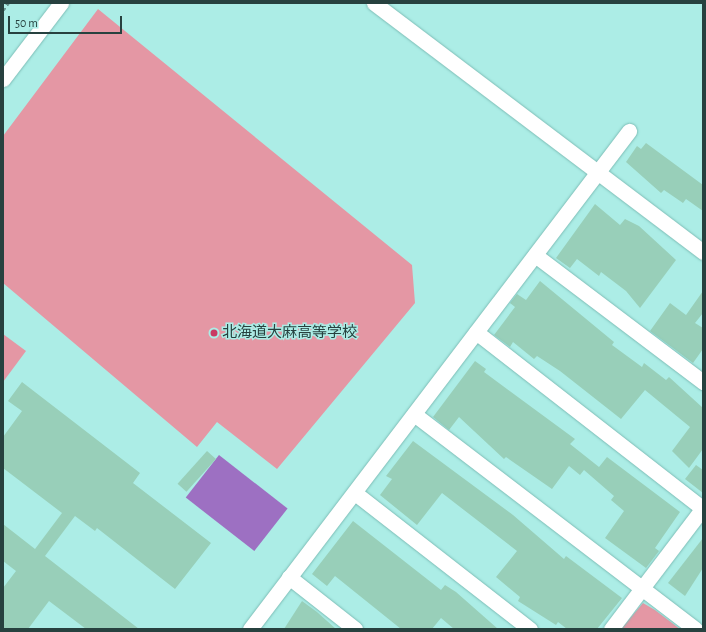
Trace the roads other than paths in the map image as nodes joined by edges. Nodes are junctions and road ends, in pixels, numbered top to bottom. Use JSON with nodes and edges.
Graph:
{"nodes":[{"id":1,"x":61,"y":3,"type":"edge"},
{"id":2,"x":374,"y":3,"type":"edge"},
{"id":3,"x":3,"y":79,"type":"edge"},
{"id":4,"x":629,"y":131,"type":"dead end"},
{"id":5,"x":599,"y":173,"type":"junction"},
{"id":6,"x":703,"y":252,"type":"edge"},
{"id":7,"x":534,"y":255,"type":"junction"},
{"id":8,"x":476,"y":332,"type":"junction"},
{"id":9,"x":703,"y":382,"type":"edge"},
{"id":10,"x":414,"y":414,"type":"junction"},
{"id":11,"x":355,"y":493,"type":"junction"},
{"id":12,"x":703,"y":508,"type":"edge"},
{"id":13,"x":289,"y":577,"type":"junction"},
{"id":14,"x":642,"y":588,"type":"junction"},
{"id":15,"x":250,"y":629,"type":"edge"},
{"id":16,"x":355,"y":629,"type":"edge"},
{"id":17,"x":530,"y":629,"type":"edge"},
{"id":18,"x":610,"y":629,"type":"edge"},
{"id":19,"x":695,"y":629,"type":"edge"}],
"edges":[{"from":1,"to":3,"type":"street"},
{"from":2,"to":5,"type":"street"},
{"from":4,"to":5,"type":"street"},
{"from":5,"to":6,"type":"street"},
{"from":5,"to":7,"type":"street"},
{"from":7,"to":8,"type":"street"},
{"from":7,"to":9,"type":"street"},
{"from":8,"to":10,"type":"street"},
{"from":8,"to":12,"type":"street"},
{"from":10,"to":11,"type":"street"},
{"from":10,"to":14,"type":"street"},
{"from":11,"to":13,"type":"street"},
{"from":11,"to":17,"type":"street"},
{"from":12,"to":14,"type":"street"},
{"from":13,"to":15,"type":"street"},
{"from":13,"to":16,"type":"street"},
{"from":14,"to":18,"type":"street"},
{"from":14,"to":19,"type":"street"}]}
